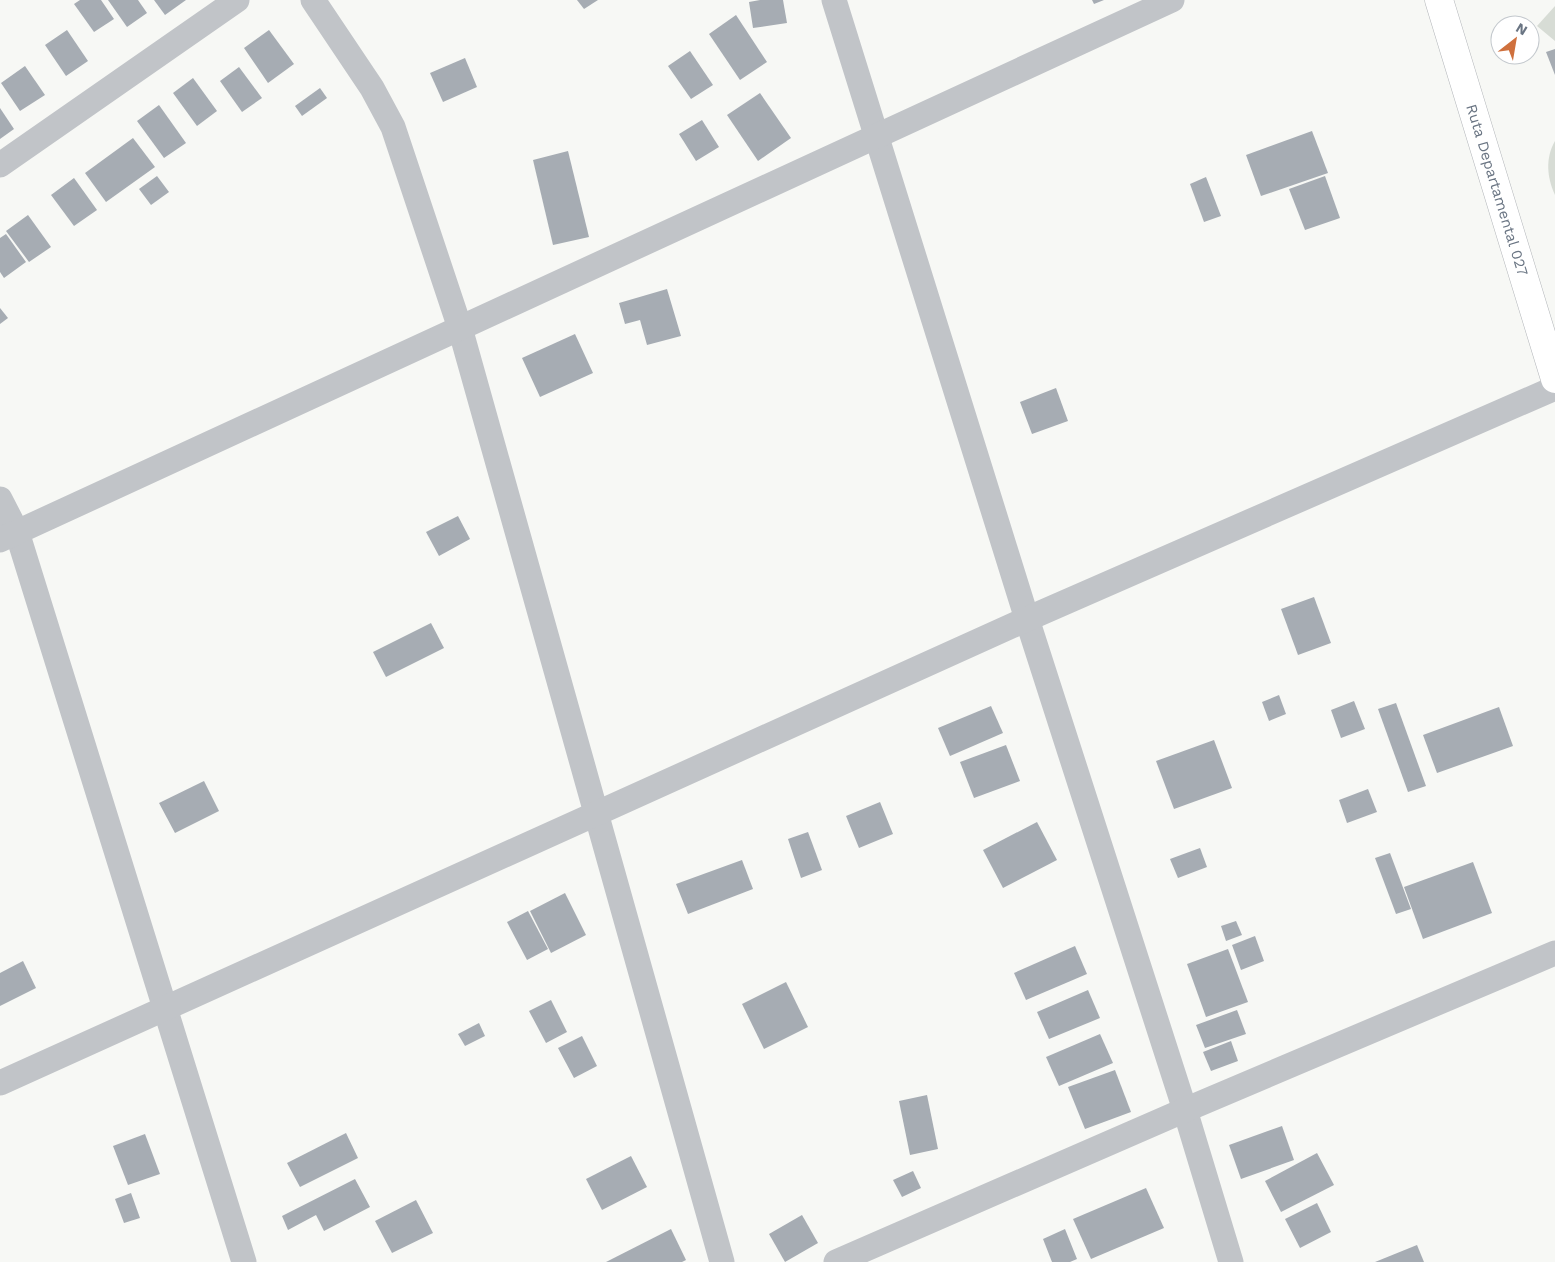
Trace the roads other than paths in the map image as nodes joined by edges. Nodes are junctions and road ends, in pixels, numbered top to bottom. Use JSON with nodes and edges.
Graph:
{"nodes":[{"id":1,"x":237,"y":0,"type":"edge"},
{"id":2,"x":313,"y":0,"type":"edge"},
{"id":3,"x":834,"y":0,"type":"edge"},
{"id":4,"x":1172,"y":0,"type":"edge"},
{"id":5,"x":1439,"y":0,"type":"edge"},
{"id":6,"x":876,"y":135,"type":"junction"},
{"id":7,"x":0,"y":165,"type":"edge"},
{"id":8,"x":460,"y":328,"type":"junction"},
{"id":9,"x":1555,"y":379,"type":"edge"},
{"id":10,"x":1555,"y":388,"type":"edge"},
{"id":11,"x":0,"y":499,"type":"edge"},
{"id":12,"x":9,"y":536,"type":"edge"},
{"id":13,"x":1027,"y":619,"type":"junction"},
{"id":14,"x":595,"y":814,"type":"junction"},
{"id":15,"x":1555,"y":952,"type":"edge"},
{"id":16,"x":166,"y":1008,"type":"junction"},
{"id":17,"x":0,"y":1083,"type":"edge"},
{"id":18,"x":1185,"y":1110,"type":"junction"},
{"id":19,"x":244,"y":1262,"type":"edge"},
{"id":20,"x":722,"y":1262,"type":"edge"},
{"id":21,"x":836,"y":1262,"type":"edge"},
{"id":22,"x":1231,"y":1262,"type":"edge"}],
"edges":[{"from":1,"to":7,"type":"street"},
{"from":2,"to":8,"type":"street"},
{"from":3,"to":6,"type":"street"},
{"from":4,"to":6,"type":"street"},
{"from":5,"to":9,"type":"main road","name":"Ruta Departamental 027"},
{"from":6,"to":8,"type":"street"},
{"from":6,"to":13,"type":"street"},
{"from":8,"to":12,"type":"street"},
{"from":8,"to":14,"type":"street"},
{"from":10,"to":13,"type":"street"},
{"from":11,"to":12,"type":"street"},
{"from":12,"to":16,"type":"street"},
{"from":13,"to":14,"type":"street"},
{"from":13,"to":18,"type":"street"},
{"from":14,"to":16,"type":"street"},
{"from":14,"to":20,"type":"street"},
{"from":15,"to":18,"type":"street"},
{"from":16,"to":17,"type":"street"},
{"from":16,"to":19,"type":"street"},
{"from":18,"to":21,"type":"street"},
{"from":18,"to":22,"type":"street"}]}
